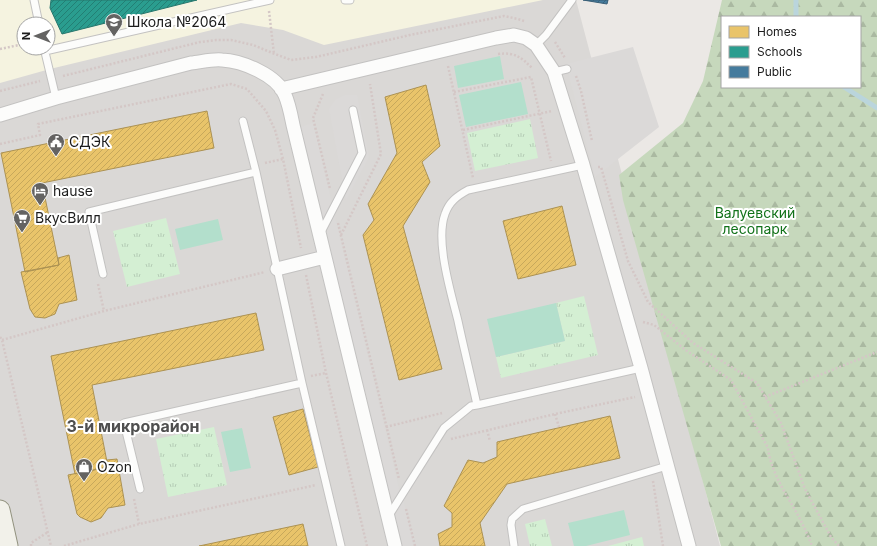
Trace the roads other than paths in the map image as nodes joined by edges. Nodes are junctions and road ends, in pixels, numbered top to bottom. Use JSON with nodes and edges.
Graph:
{"nodes":[{"id":1,"x":34,"y":0,"type":"edge"},
{"id":2,"x":268,"y":0,"type":"edge"},
{"id":3,"x":345,"y":0,"type":"edge"},
{"id":4,"x":350,"y":0,"type":"edge"},
{"id":5,"x":572,"y":0,"type":"edge"},
{"id":6,"x":37,"y":16,"type":"edge"},
{"id":7,"x":536,"y":45,"type":"junction"},
{"id":8,"x":56,"y":48,"type":"edge"},
{"id":9,"x":46,"y":56,"type":"edge"},
{"id":10,"x":567,"y":65,"type":"road end"},
{"id":11,"x":554,"y":72,"type":"junction"},
{"id":12,"x":281,"y":89,"type":"junction"},
{"id":13,"x":56,"y":98,"type":"junction"},
{"id":14,"x":353,"y":110,"type":"dead end"},
{"id":15,"x":0,"y":115,"type":"edge"},
{"id":16,"x":243,"y":121,"type":"dead end"},
{"id":17,"x":583,"y":165,"type":"junction"},
{"id":18,"x":256,"y":172,"type":"junction"},
{"id":19,"x":320,"y":234,"type":"junction"},
{"id":20,"x":325,"y":257,"type":"junction"},
{"id":21,"x":277,"y":269,"type":"junction"},
{"id":22,"x":103,"y":274,"type":"dead end"},
{"id":23,"x":635,"y":370,"type":"junction"},
{"id":24,"x":302,"y":382,"type":"junction"},
{"id":25,"x":477,"y":405,"type":"junction"},
{"id":26,"x":667,"y":466,"type":"junction"},
{"id":27,"x":140,"y":489,"type":"dead end"},
{"id":28,"x":0,"y":510,"type":"edge"},
{"id":29,"x":388,"y":517,"type":"junction"},
{"id":30,"x":8,"y":546,"type":"edge"},
{"id":31,"x":342,"y":546,"type":"edge"},
{"id":32,"x":395,"y":546,"type":"edge"},
{"id":33,"x":514,"y":546,"type":"edge"},
{"id":34,"x":689,"y":546,"type":"edge"}],
"edges":[{"from":1,"to":6,"type":"lane"},
{"from":2,"to":8,"type":"lane"},
{"from":3,"to":4,"type":"lane"},
{"from":5,"to":7,"type":"lane"},
{"from":7,"to":11,"type":"street"},
{"from":7,"to":12,"type":"street"},
{"from":9,"to":13,"type":"lane"},
{"from":10,"to":11,"type":"lane"},
{"from":11,"to":17,"type":"street"},
{"from":12,"to":13,"type":"street"},
{"from":12,"to":19,"type":"street"},
{"from":13,"to":15,"type":"street"},
{"from":14,"to":19,"type":"lane"},
{"from":16,"to":18,"type":"lane"},
{"from":17,"to":23,"type":"street"},
{"from":17,"to":25,"type":"lane"},
{"from":18,"to":21,"type":"lane"},
{"from":18,"to":22,"type":"lane"},
{"from":19,"to":20,"type":"street"},
{"from":20,"to":21,"type":"street"},
{"from":20,"to":29,"type":"street"},
{"from":21,"to":24,"type":"lane"},
{"from":23,"to":25,"type":"lane"},
{"from":23,"to":26,"type":"street"},
{"from":24,"to":27,"type":"lane"},
{"from":24,"to":31,"type":"lane"},
{"from":25,"to":29,"type":"lane"},
{"from":26,"to":33,"type":"lane"},
{"from":26,"to":34,"type":"street"},
{"from":28,"to":30,"type":"street"},
{"from":29,"to":32,"type":"street"}]}
